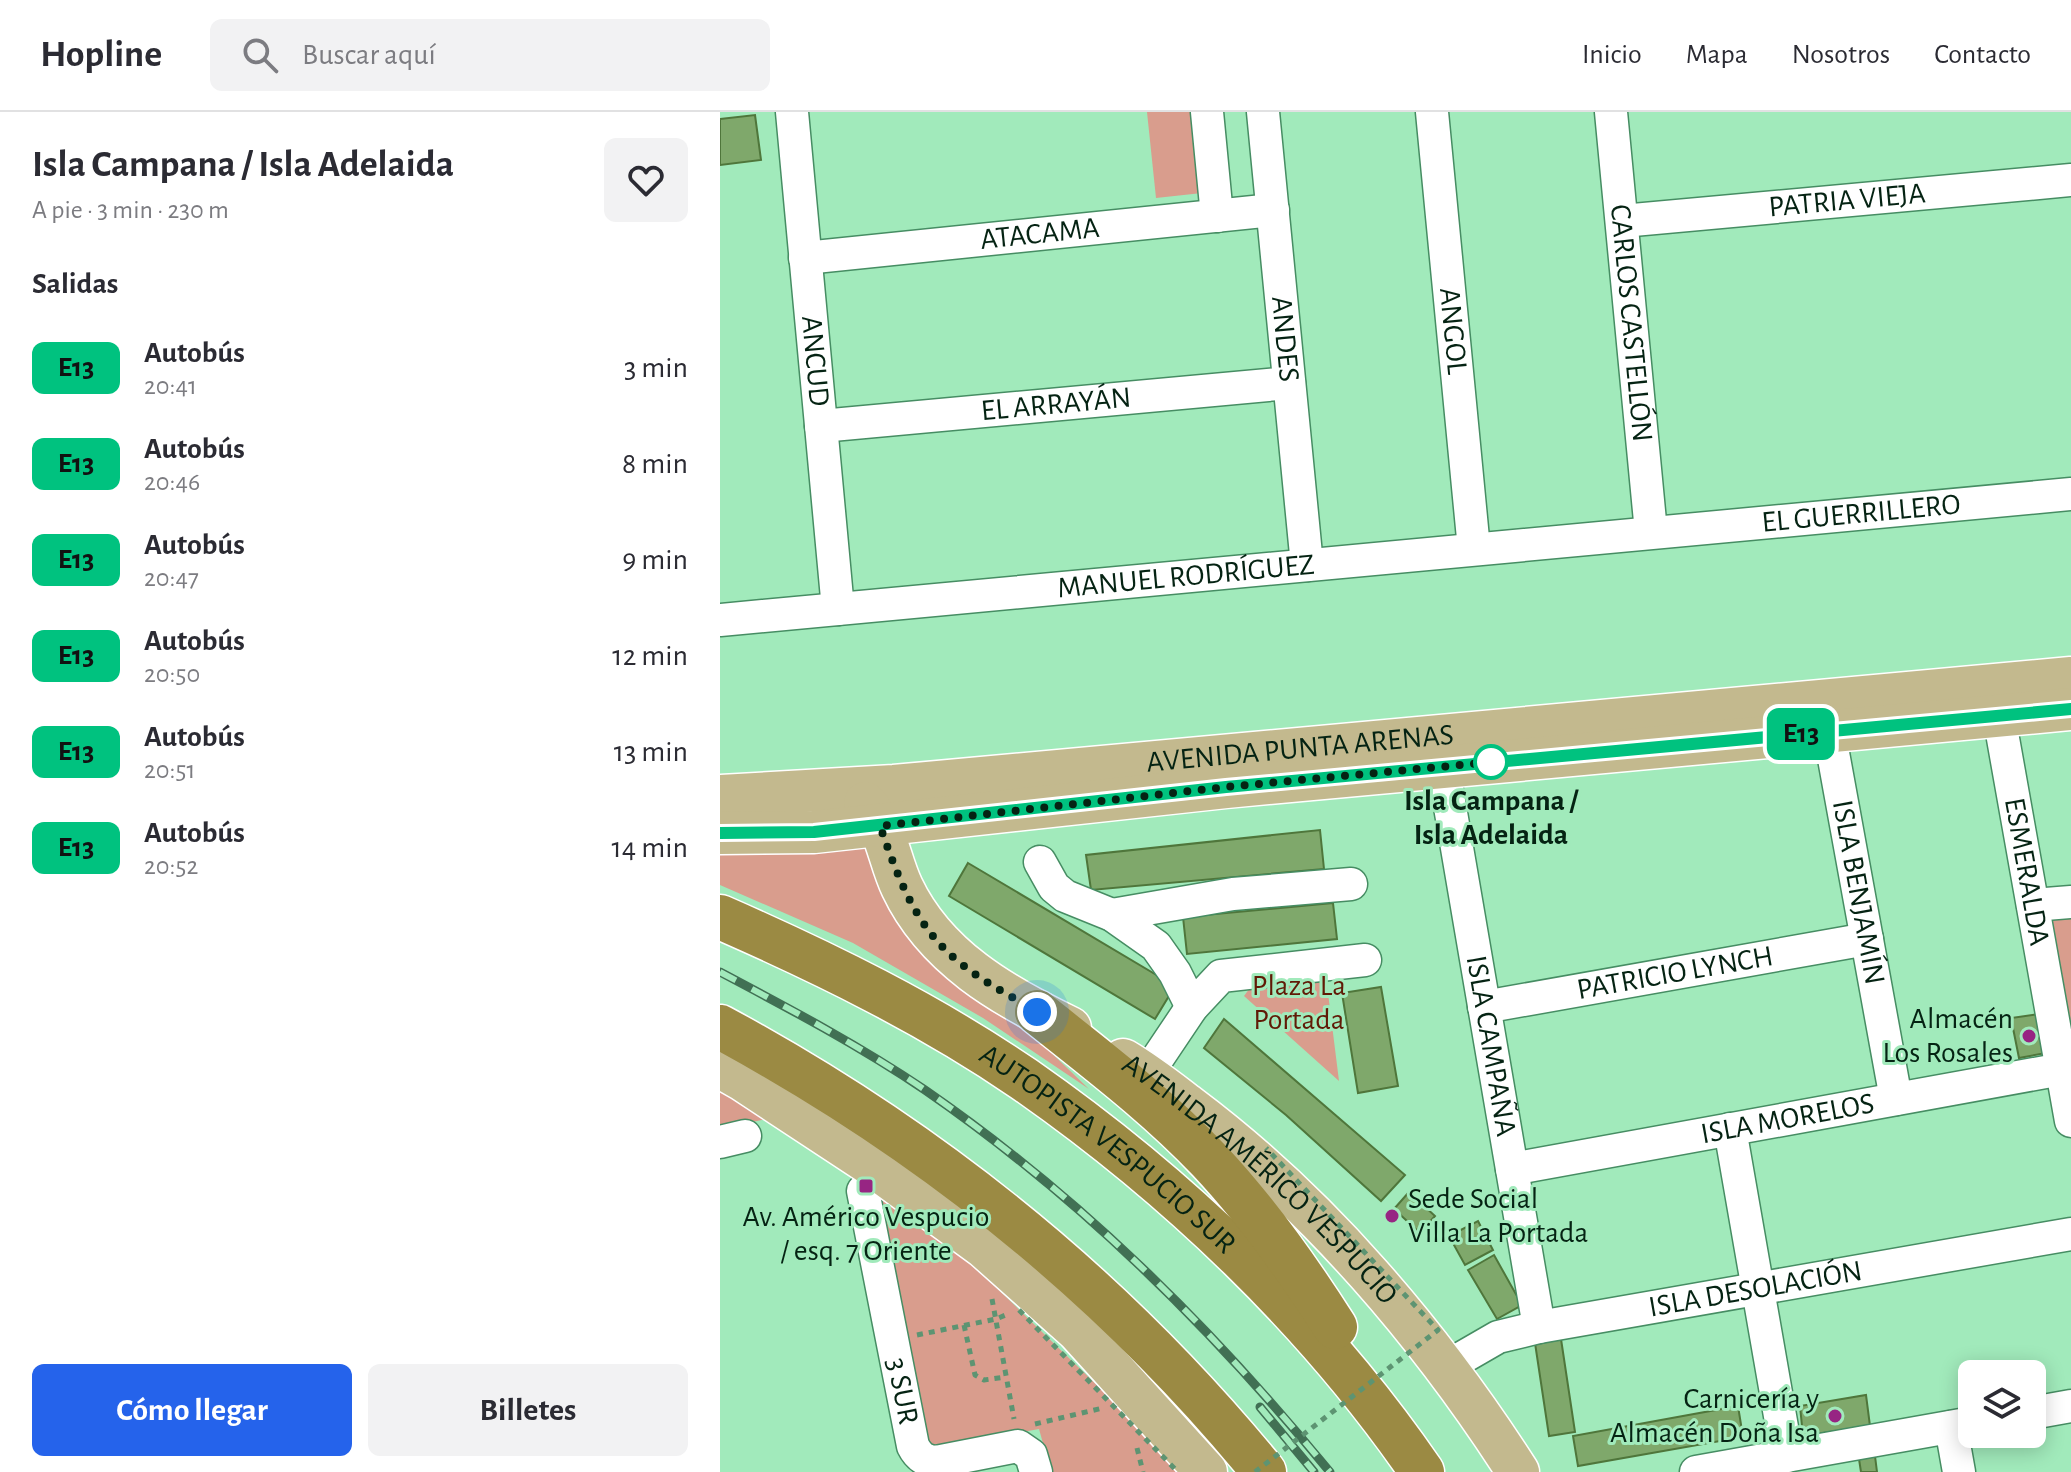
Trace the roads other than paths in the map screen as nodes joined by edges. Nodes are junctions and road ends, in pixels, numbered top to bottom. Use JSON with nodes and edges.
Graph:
{"nodes":[{"id":1,"x":792,"y":112,"type":"edge"},
{"id":2,"x":1207,"y":112,"type":"edge"},
{"id":3,"x":1263,"y":112,"type":"edge"},
{"id":4,"x":1432,"y":112,"type":"edge"},
{"id":5,"x":1611,"y":112,"type":"edge"},
{"id":6,"x":2071,"y":180,"type":"edge"},
{"id":7,"x":1273,"y":210,"type":"junction"},
{"id":8,"x":1217,"y":216,"type":"junction"},
{"id":9,"x":1622,"y":221,"type":"junction"},
{"id":10,"x":805,"y":258,"type":"junction"},
{"id":11,"x":1289,"y":383,"type":"junction"},
{"id":12,"x":821,"y":426,"type":"junction"},
{"id":13,"x":2071,"y":494,"type":"edge"},
{"id":14,"x":1651,"y":532,"type":"junction"},
{"id":15,"x":1474,"y":549,"type":"junction"},
{"id":16,"x":1307,"y":565,"type":"junction"},
{"id":17,"x":838,"y":609,"type":"junction"},
{"id":18,"x":720,"y":620,"type":"edge"},
{"id":19,"x":2071,"y":678,"type":"edge"},
{"id":20,"x":2071,"y":709,"type":"edge"},
{"id":21,"x":1999,"y":716,"type":"junction"},
{"id":22,"x":1829,"y":731,"type":"junction"},
{"id":23,"x":1443,"y":766,"type":"junction"},
{"id":24,"x":843,"y":790,"type":"junction"},
{"id":25,"x":720,"y":796,"type":"edge"},
{"id":26,"x":880,"y":826,"type":"junction"},
{"id":27,"x":720,"y":833,"type":"edge"},
{"id":28,"x":1040,"y":862,"type":"dead end"},
{"id":29,"x":1351,"y":884,"type":"dead end"},
{"id":30,"x":2071,"y":902,"type":"edge"},
{"id":31,"x":2033,"y":905,"type":"junction"},
{"id":32,"x":1112,"y":915,"type":"junction"},
{"id":33,"x":720,"y":917,"type":"edge"},
{"id":34,"x":1867,"y":939,"type":"junction"},
{"id":35,"x":1365,"y":960,"type":"dead end"},
{"id":36,"x":1192,"y":1007,"type":"junction"},
{"id":37,"x":1484,"y":1007,"type":"junction"},
{"id":38,"x":1037,"y":1012,"type":"junction"},
{"id":39,"x":720,"y":1027,"type":"edge"},
{"id":40,"x":1156,"y":1059,"type":"junction"},
{"id":41,"x":720,"y":1067,"type":"edge"},
{"id":42,"x":2062,"y":1069,"type":"junction"},
{"id":43,"x":1896,"y":1099,"type":"junction"},
{"id":44,"x":2071,"y":1121,"type":"edge"},
{"id":45,"x":1730,"y":1129,"type":"junction"},
{"id":46,"x":1512,"y":1169,"type":"junction"},
{"id":47,"x":863,"y":1191,"type":"dead end"},
{"id":48,"x":2071,"y":1234,"type":"edge"},
{"id":49,"x":1758,"y":1288,"type":"junction"},
{"id":50,"x":1539,"y":1327,"type":"junction"},
{"id":51,"x":1446,"y":1367,"type":"junction"},
{"id":52,"x":2071,"y":1406,"type":"edge"},
{"id":53,"x":2046,"y":1410,"type":"edge"},
{"id":54,"x":1958,"y":1426,"type":"edge"},
{"id":55,"x":1396,"y":1433,"type":"junction"},
{"id":56,"x":1961,"y":1448,"type":"edge"},
{"id":57,"x":1787,"y":1456,"type":"junction"},
{"id":58,"x":1705,"y":1471,"type":"edge"},
{"id":59,"x":1036,"y":1472,"type":"edge"},
{"id":60,"x":1206,"y":1472,"type":"edge"},
{"id":61,"x":1264,"y":1472,"type":"edge"},
{"id":62,"x":1422,"y":1472,"type":"edge"},
{"id":63,"x":1518,"y":1472,"type":"edge"},
{"id":64,"x":1959,"y":1472,"type":"edge"}],
"edges":[{"from":1,"to":10,"type":"street","name":"ANCUD"},
{"from":2,"to":8,"type":"street"},
{"from":3,"to":7,"type":"street","name":"ANDES"},
{"from":4,"to":15,"type":"street","name":"ANGOL"},
{"from":5,"to":9,"type":"street","name":"CARLOS CASTELLÓN"},
{"from":6,"to":9,"type":"street","name":"PATRIA VIEJA"},
{"from":7,"to":8,"type":"street","name":"ATACAMA"},
{"from":7,"to":11,"type":"street","name":"ANDES"},
{"from":8,"to":10,"type":"street","name":"ATACAMA"},
{"from":9,"to":14,"type":"street","name":"CARLOS CASTELLÓN"},
{"from":10,"to":12,"type":"street","name":"ANCUD"},
{"from":11,"to":12,"type":"street","name":"EL ARRAYÁN"},
{"from":11,"to":16,"type":"street","name":"ANDES"},
{"from":12,"to":17,"type":"street","name":"ANCUD"},
{"from":13,"to":14,"type":"street","name":"EL GUERRILLERO"},
{"from":14,"to":15,"type":"street","name":"MANUEL RODRÍGUEZ"},
{"from":15,"to":16,"type":"street","name":"MANUEL RODRÍGUEZ"},
{"from":16,"to":17,"type":"street","name":"MANUEL RODRÍGUEZ"},
{"from":17,"to":18,"type":"street","name":"MANUEL RODRÍGUEZ"},
{"from":19,"to":24,"type":"main road","name":"AVENIDA PUNTA ARENAS"},
{"from":20,"to":21,"type":"main road"},
{"from":21,"to":22,"type":"main road"},
{"from":21,"to":31,"type":"street","name":"ESMERALDA"},
{"from":22,"to":23,"type":"main road"},
{"from":22,"to":34,"type":"street","name":"ISLA BENJAMÍN"},
{"from":23,"to":26,"type":"main road"},
{"from":23,"to":37,"type":"street","name":"ISLA CAMPAÑA"},
{"from":24,"to":25,"type":"main road","name":"AVENIDA PUNTA ARENAS"},
{"from":24,"to":26,"type":"main road","name":"AVENIDA AMÉRICO VESPUCIO"},
{"from":26,"to":27,"type":"main road"},
{"from":26,"to":38,"type":"main road","name":"AVENIDA AMÉRICO VESPUCIO"},
{"from":28,"to":32,"type":"street"},
{"from":29,"to":32,"type":"street"},
{"from":30,"to":31,"type":"street"},
{"from":31,"to":42,"type":"street","name":"ESMERALDA"},
{"from":32,"to":36,"type":"street"},
{"from":33,"to":55,"type":"highway","name":"AUTOPISTA VESPUCIO SUR"},
{"from":34,"to":37,"type":"street","name":"PATRICIO LYNCH"},
{"from":34,"to":43,"type":"street","name":"ISLA BENJAMÍN"},
{"from":35,"to":36,"type":"street"},
{"from":36,"to":40,"type":"street"},
{"from":37,"to":46,"type":"street","name":"ISLA CAMPAÑA"},
{"from":38,"to":40,"type":"main road","name":"AVENIDA AMÉRICO VESPUCIO"},
{"from":38,"to":55,"type":"highway"},
{"from":39,"to":61,"type":"highway"},
{"from":40,"to":51,"type":"main road","name":"AVENIDA AMÉRICO VESPUCIO"},
{"from":41,"to":60,"type":"main road"},
{"from":42,"to":43,"type":"street","name":"ISLA MORELOS"},
{"from":42,"to":44,"type":"street","name":"ESMERALDA"},
{"from":43,"to":45,"type":"street","name":"ISLA MORELOS"},
{"from":45,"to":46,"type":"street","name":"ISLA MORELOS"},
{"from":45,"to":49,"type":"street"},
{"from":46,"to":50,"type":"street","name":"ISLA CAMPAÑA"},
{"from":47,"to":59,"type":"street","name":"3 SUR"},
{"from":48,"to":49,"type":"street","name":"ISLA DESOLACIÓN"},
{"from":49,"to":50,"type":"street","name":"ISLA DESOLACIÓN"},
{"from":49,"to":57,"type":"street"},
{"from":50,"to":51,"type":"street","name":"ISLA DESOLACIÓN"},
{"from":51,"to":63,"type":"main road","name":"AVENIDA AMÉRICO VESPUCIO"},
{"from":52,"to":53,"type":"street"},
{"from":54,"to":57,"type":"street"},
{"from":55,"to":62,"type":"highway","name":"AUTOPISTA VESPUCIO SUR"},
{"from":56,"to":64,"type":"street"},
{"from":57,"to":58,"type":"street"}]}
